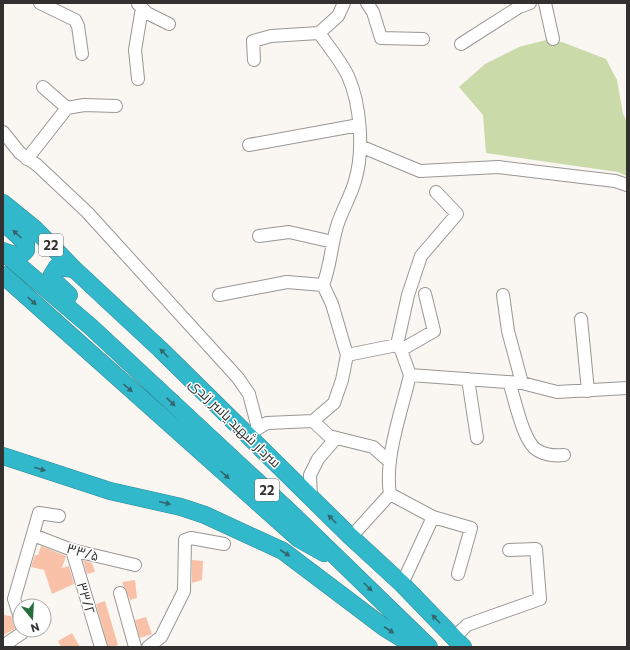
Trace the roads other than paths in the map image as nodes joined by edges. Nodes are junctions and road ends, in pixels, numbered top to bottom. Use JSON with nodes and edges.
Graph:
{"nodes":[{"id":1,"x":40,"y":3,"type":"edge"},
{"id":2,"x":344,"y":3,"type":"edge"},
{"id":3,"x":367,"y":3,"type":"edge"},
{"id":4,"x":530,"y":3,"type":"edge"},
{"id":5,"x":545,"y":3,"type":"edge"},
{"id":6,"x":145,"y":7,"type":"edge"},
{"id":7,"x":169,"y":24,"type":"dead end"},
{"id":8,"x":320,"y":33,"type":"junction"},
{"id":9,"x":423,"y":39,"type":"dead end"},
{"id":10,"x":553,"y":39,"type":"dead end"},
{"id":11,"x":461,"y":44,"type":"dead end"},
{"id":12,"x":82,"y":54,"type":"dead end"},
{"id":13,"x":254,"y":60,"type":"dead end"},
{"id":14,"x":138,"y":79,"type":"dead end"},
{"id":15,"x":43,"y":87,"type":"dead end"},
{"id":16,"x":116,"y":106,"type":"dead end"},
{"id":17,"x":67,"y":108,"type":"junction"},
{"id":18,"x":359,"y":125,"type":"junction"},
{"id":19,"x":3,"y":132,"type":"edge"},
{"id":20,"x":249,"y":145,"type":"dead end"},
{"id":21,"x":360,"y":146,"type":"junction"},
{"id":22,"x":27,"y":159,"type":"junction"},
{"id":23,"x":627,"y":186,"type":"edge"},
{"id":24,"x":3,"y":191,"type":"edge"},
{"id":25,"x":436,"y":192,"type":"dead end"},
{"id":26,"x":3,"y":203,"type":"edge"},
{"id":27,"x":3,"y":222,"type":"edge"},
{"id":28,"x":35,"y":229,"type":"junction"},
{"id":29,"x":259,"y":236,"type":"dead end"},
{"id":30,"x":333,"y":242,"type":"junction"},
{"id":31,"x":3,"y":251,"type":"edge"},
{"id":32,"x":74,"y":269,"type":"junction"},
{"id":33,"x":3,"y":274,"type":"edge"},
{"id":34,"x":323,"y":285,"type":"junction"},
{"id":35,"x":425,"y":294,"type":"dead end"},
{"id":36,"x":219,"y":295,"type":"dead end"},
{"id":37,"x":503,"y":295,"type":"dead end"},
{"id":38,"x":581,"y":318,"type":"dead end"},
{"id":39,"x":91,"y":327,"type":"junction"},
{"id":40,"x":399,"y":347,"type":"junction"},
{"id":41,"x":347,"y":355,"type":"junction"},
{"id":42,"x":410,"y":375,"type":"junction"},
{"id":43,"x":468,"y":379,"type":"junction"},
{"id":44,"x":509,"y":382,"type":"junction"},
{"id":45,"x":522,"y":383,"type":"junction"},
{"id":46,"x":627,"y":388,"type":"edge"},
{"id":47,"x":588,"y":390,"type":"junction"},
{"id":48,"x":313,"y":421,"type":"junction"},
{"id":49,"x":253,"y":431,"type":"junction"},
{"id":50,"x":336,"y":438,"type":"junction"},
{"id":51,"x":477,"y":438,"type":"dead end"},
{"id":52,"x":564,"y":455,"type":"dead end"},
{"id":53,"x":3,"y":456,"type":"edge"},
{"id":54,"x":390,"y":462,"type":"junction"},
{"id":55,"x":390,"y":494,"type":"junction"},
{"id":56,"x":311,"y":498,"type":"junction"},
{"id":57,"x":59,"y":516,"type":"dead end"},
{"id":58,"x":433,"y":517,"type":"junction"},
{"id":59,"x":33,"y":535,"type":"junction"},
{"id":60,"x":351,"y":537,"type":"junction"},
{"id":61,"x":224,"y":544,"type":"dead end"},
{"id":62,"x":72,"y":550,"type":"junction"},
{"id":63,"x":509,"y":550,"type":"dead end"},
{"id":64,"x":135,"y":565,"type":"dead end"},
{"id":65,"x":346,"y":566,"type":"junction"},
{"id":66,"x":458,"y":574,"type":"dead end"},
{"id":67,"x":402,"y":584,"type":"junction"},
{"id":68,"x":120,"y":592,"type":"dead end"},
{"id":69,"x":14,"y":598,"type":"edge"},
{"id":70,"x":15,"y":638,"type":"edge"},
{"id":71,"x":458,"y":642,"type":"edge"},
{"id":72,"x":3,"y":646,"type":"edge"},
{"id":73,"x":101,"y":647,"type":"edge"},
{"id":74,"x":135,"y":647,"type":"edge"},
{"id":75,"x":148,"y":647,"type":"edge"},
{"id":76,"x":416,"y":647,"type":"edge"},
{"id":77,"x":429,"y":647,"type":"edge"}],
"edges":[{"from":1,"to":12,"type":"street"},
{"from":2,"to":8,"type":"street"},
{"from":3,"to":9,"type":"street"},
{"from":4,"to":11,"type":"street"},
{"from":5,"to":10,"type":"street"},
{"from":6,"to":7,"type":"street"},
{"from":6,"to":14,"type":"street"},
{"from":8,"to":13,"type":"street"},
{"from":8,"to":18,"type":"street"},
{"from":15,"to":17,"type":"street"},
{"from":16,"to":17,"type":"street"},
{"from":17,"to":22,"type":"street"},
{"from":18,"to":20,"type":"street"},
{"from":18,"to":21,"type":"street"},
{"from":19,"to":22,"type":"street"},
{"from":21,"to":23,"type":"street"},
{"from":21,"to":30,"type":"street"},
{"from":22,"to":49,"type":"street"},
{"from":24,"to":28,"type":"highway"},
{"from":25,"to":40,"type":"street"},
{"from":26,"to":28,"type":"highway","name":"سردار شهید یاسر زندی","number":"22"},
{"from":31,"to":27,"type":"highway","one_way":true},
{"from":28,"to":32,"type":"highway","name":"سردار شهید یاسر زندی","number":"22"},
{"from":29,"to":30,"type":"street"},
{"from":30,"to":34,"type":"street"},
{"from":31,"to":39,"type":"highway","name":"سردار شهید یاسر زندی","number":"22"},
{"from":32,"to":39,"type":"highway"},
{"from":49,"to":32,"type":"highway","name":"سردار شهید یاسر زندی","number":"22","one_way":true},
{"from":33,"to":65,"type":"highway","one_way":true},
{"from":34,"to":36,"type":"street"},
{"from":34,"to":41,"type":"street"},
{"from":35,"to":40,"type":"street"},
{"from":37,"to":45,"type":"street"},
{"from":38,"to":47,"type":"street"},
{"from":39,"to":65,"type":"highway","name":"سردار شهید یاسر زندی","number":"22","one_way":true},
{"from":40,"to":41,"type":"street"},
{"from":40,"to":42,"type":"street"},
{"from":41,"to":48,"type":"street"},
{"from":42,"to":43,"type":"street"},
{"from":42,"to":54,"type":"street"},
{"from":43,"to":44,"type":"street"},
{"from":43,"to":51,"type":"street"},
{"from":44,"to":45,"type":"street"},
{"from":44,"to":52,"type":"street"},
{"from":45,"to":47,"type":"street"},
{"from":46,"to":47,"type":"street"},
{"from":48,"to":49,"type":"street"},
{"from":48,"to":50,"type":"street"},
{"from":49,"to":56,"type":"highway","name":"سردار شهید یاسر زندی","number":"22"},
{"from":50,"to":54,"type":"street"},
{"from":50,"to":56,"type":"street"},
{"from":53,"to":76,"type":"highway","one_way":true},
{"from":54,"to":55,"type":"street"},
{"from":55,"to":58,"type":"street"},
{"from":55,"to":60,"type":"street"},
{"from":60,"to":56,"type":"highway","name":"سردار شهید یاسر زندی","number":"22","one_way":true},
{"from":57,"to":59,"type":"street"},
{"from":58,"to":66,"type":"street"},
{"from":58,"to":67,"type":"street"},
{"from":59,"to":62,"type":"street","name":"۳۳/۵"},
{"from":59,"to":69,"type":"street"},
{"from":60,"to":67,"type":"highway","name":"سردار شهید یاسر زندی","number":"22"},
{"from":61,"to":75,"type":"street"},
{"from":62,"to":64,"type":"street","name":"۳۳/۵"},
{"from":62,"to":73,"type":"street","name":"۳۳/۲"},
{"from":63,"to":71,"type":"street"},
{"from":65,"to":77,"type":"highway","name":"سردار شهید یاسر زندی","number":"22","one_way":true},
{"from":71,"to":67,"type":"highway","name":"سردار شهید یاسر زندی","number":"22","one_way":true},
{"from":68,"to":74,"type":"street"},
{"from":70,"to":72,"type":"street"}]}
